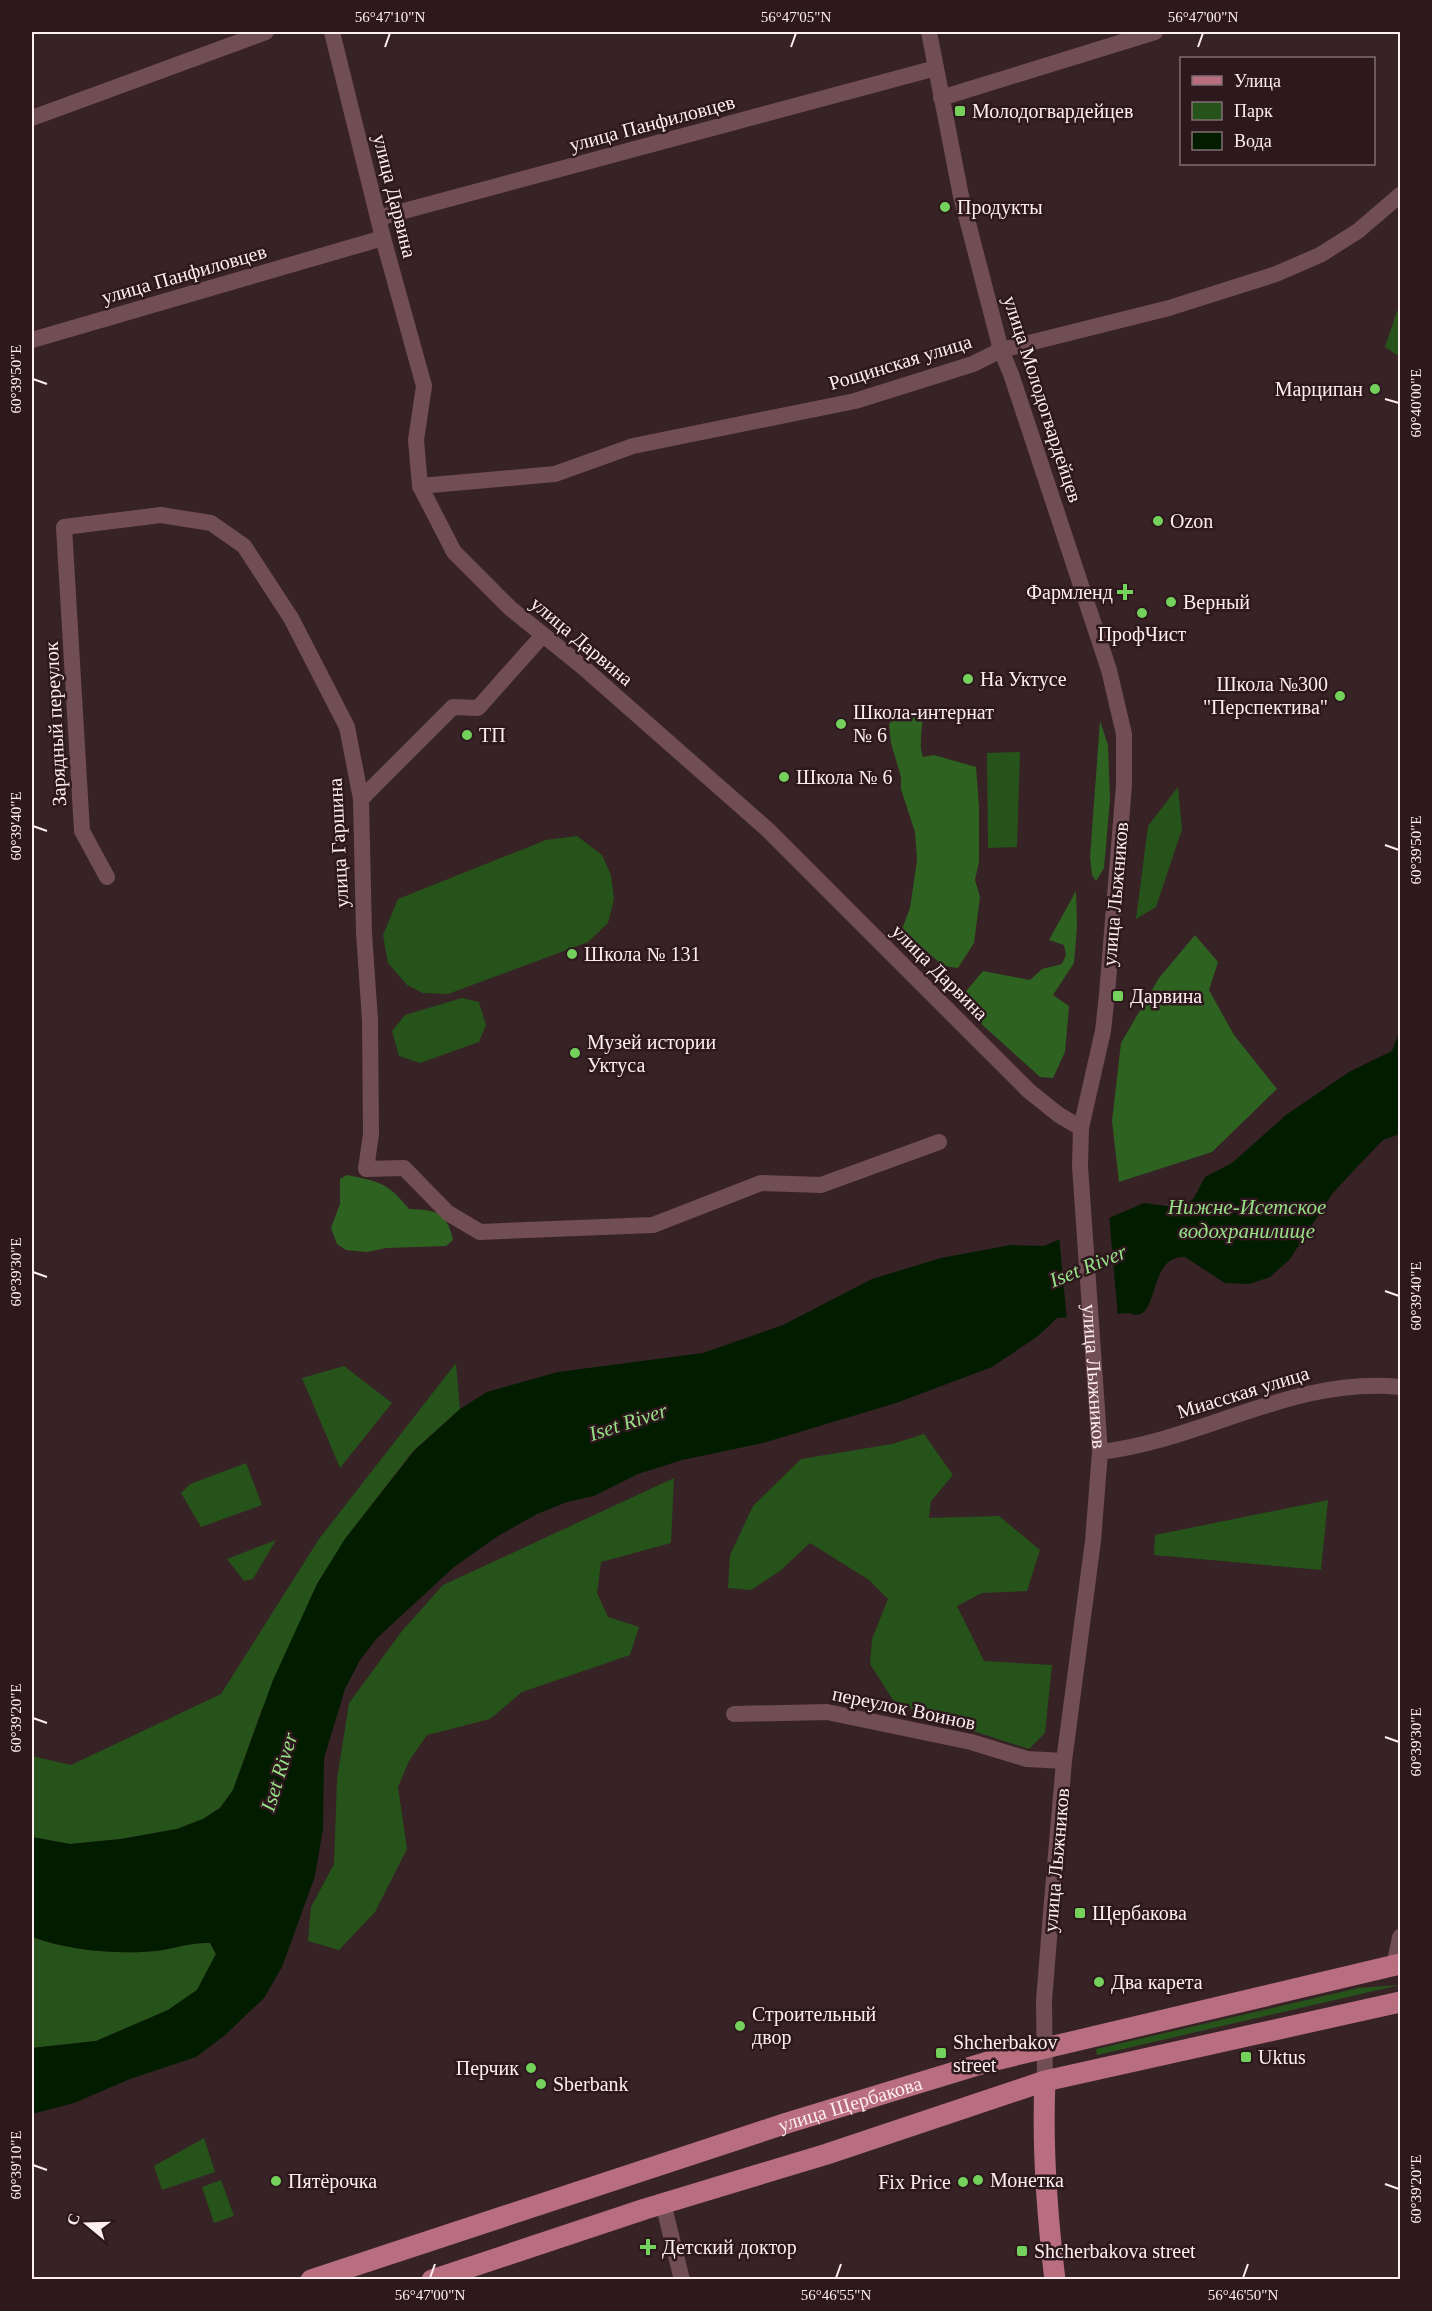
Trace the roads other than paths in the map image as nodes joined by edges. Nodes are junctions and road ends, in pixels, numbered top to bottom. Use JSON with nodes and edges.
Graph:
{"nodes":[{"id":1,"x":266,"y":32,"type":"edge"},
{"id":2,"x":332,"y":32,"type":"edge"},
{"id":3,"x":929,"y":32,"type":"edge"},
{"id":4,"x":1155,"y":32,"type":"edge"},
{"id":5,"x":936,"y":69,"type":"junction"},
{"id":6,"x":941,"y":98,"type":"junction"},
{"id":7,"x":32,"y":118,"type":"edge"},
{"id":8,"x":1401,"y":195,"type":"edge"},
{"id":9,"x":378,"y":218,"type":"junction"},
{"id":10,"x":383,"y":238,"type":"junction"},
{"id":11,"x":32,"y":340,"type":"edge"},
{"id":12,"x":1001,"y":350,"type":"junction"},
{"id":13,"x":420,"y":486,"type":"junction"},
{"id":14,"x":211,"y":523,"type":"joint"},
{"id":15,"x":543,"y":635,"type":"junction"},
{"id":16,"x":1109,"y":670,"type":"joint"},
{"id":17,"x":361,"y":799,"type":"junction"},
{"id":18,"x":107,"y":877,"type":"dead end"},
{"id":19,"x":1081,"y":1128,"type":"junction"},
{"id":20,"x":939,"y":1142,"type":"dead end"},
{"id":21,"x":1401,"y":1387,"type":"edge"},
{"id":22,"x":1100,"y":1452,"type":"junction"},
{"id":23,"x":734,"y":1714,"type":"dead end"},
{"id":24,"x":1064,"y":1761,"type":"junction"},
{"id":25,"x":1401,"y":1937,"type":"edge"},
{"id":26,"x":1397,"y":1965,"type":"edge"},
{"id":27,"x":1401,"y":2002,"type":"edge"},
{"id":28,"x":1043,"y":2049,"type":"junction"},
{"id":29,"x":1045,"y":2081,"type":"junction"},
{"id":30,"x":663,"y":2203,"type":"junction"},
{"id":31,"x":311,"y":2280,"type":"edge"},
{"id":32,"x":432,"y":2280,"type":"edge"},
{"id":33,"x":682,"y":2280,"type":"edge"},
{"id":34,"x":1055,"y":2280,"type":"edge"}],
"edges":[{"from":1,"to":7,"type":"street"},
{"from":2,"to":9,"type":"street","name":"улица Дарвина"},
{"from":3,"to":5,"type":"street","name":"улица Молодогвардейцев"},
{"from":4,"to":6,"type":"street"},
{"from":5,"to":6,"type":"street","name":"улица Молодогвардейцев"},
{"from":5,"to":9,"type":"street","name":"улица Панфиловцев"},
{"from":6,"to":12,"type":"street","name":"улица Молодогвардейцев"},
{"from":8,"to":12,"type":"street","name":"Рощинская улица"},
{"from":9,"to":10,"type":"street","name":"улица Дарвина"},
{"from":10,"to":11,"type":"street","name":"улица Панфиловцев"},
{"from":10,"to":13,"type":"street","name":"улица Дарвина"},
{"from":12,"to":13,"type":"street","name":"Рощинская улица"},
{"from":12,"to":16,"type":"street","name":"улица Молодогвардейцев"},
{"from":13,"to":15,"type":"street","name":"улица Дарвина"},
{"from":14,"to":17,"type":"street","name":"улица Гаршина"},
{"from":14,"to":18,"type":"street","name":"Зарядный переулок"},
{"from":15,"to":17,"type":"street"},
{"from":15,"to":19,"type":"street","name":"улица Дарвина"},
{"from":16,"to":19,"type":"street","name":"улица Лыжников"},
{"from":17,"to":20,"type":"street","name":"улица Гаршина"},
{"from":19,"to":22,"type":"street","name":"улица Лыжников"},
{"from":21,"to":22,"type":"street","name":"Миасская улица"},
{"from":22,"to":24,"type":"street","name":"улица Лыжников"},
{"from":23,"to":24,"type":"street","name":"переулок Воинов"},
{"from":24,"to":28,"type":"street","name":"улица Лыжников"},
{"from":25,"to":26,"type":"street"},
{"from":26,"to":28,"type":"main road","name":"улица Щербакова"},
{"from":27,"to":29,"type":"main road","name":"улица Щербакова"},
{"from":28,"to":29,"type":"street"},
{"from":28,"to":31,"type":"main road","name":"улица Щербакова"},
{"from":29,"to":30,"type":"main road","name":"улица Щербакова"},
{"from":29,"to":34,"type":"main road"},
{"from":30,"to":32,"type":"main road","name":"улица Щербакова"},
{"from":30,"to":33,"type":"street"}]}
